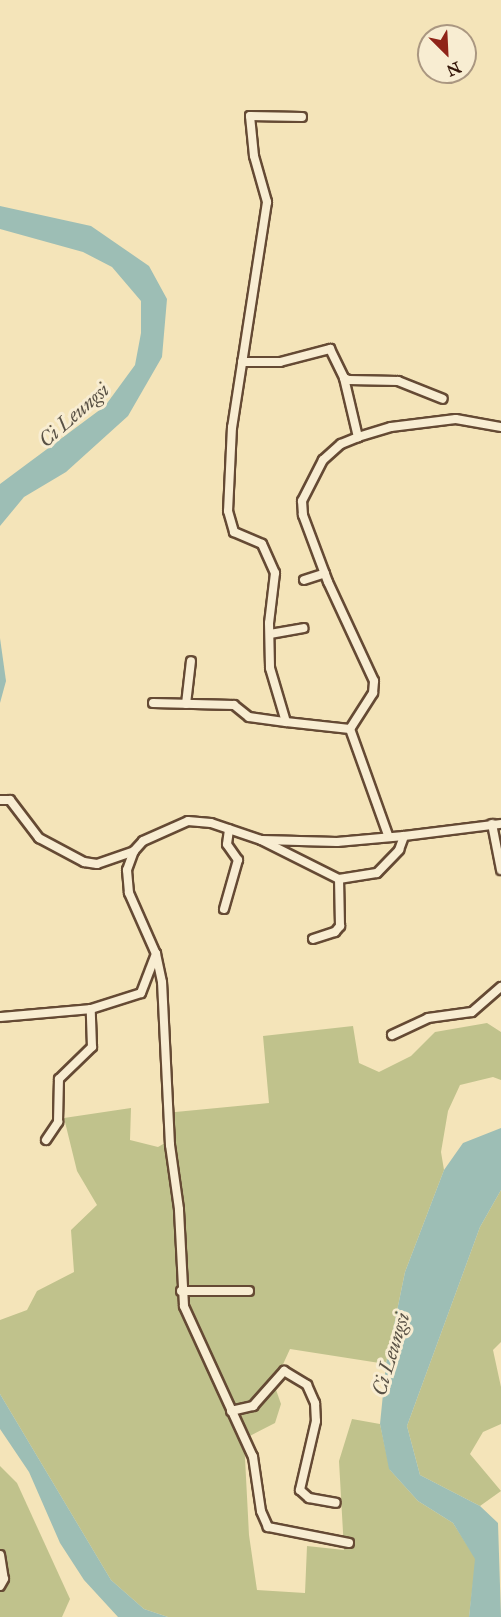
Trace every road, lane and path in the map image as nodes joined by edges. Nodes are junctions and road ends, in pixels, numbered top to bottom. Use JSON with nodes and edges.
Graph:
{"nodes":[{"id":1,"x":302,"y":117,"type":"dead end"},
{"id":2,"x":242,"y":362,"type":"junction"},
{"id":3,"x":344,"y":378,"type":"junction"},
{"id":4,"x":443,"y":399,"type":"dead end"},
{"id":5,"x":501,"y":427,"type":"edge"},
{"id":6,"x":358,"y":437,"type":"junction"},
{"id":7,"x":324,"y":573,"type":"junction"},
{"id":8,"x":304,"y":580,"type":"dead end"},
{"id":9,"x":303,"y":628,"type":"dead end"},
{"id":10,"x":270,"y":634,"type":"junction"},
{"id":11,"x":191,"y":661,"type":"dead end"},
{"id":12,"x":153,"y":703,"type":"dead end"},
{"id":13,"x":186,"y":704,"type":"junction"},
{"id":14,"x":286,"y":722,"type":"junction"},
{"id":15,"x":350,"y":729,"type":"junction"},
{"id":16,"x":0,"y":800,"type":"edge"},
{"id":17,"x":492,"y":824,"type":"junction"},
{"id":18,"x":501,"y":824,"type":"edge"},
{"id":19,"x":229,"y":830,"type":"junction"},
{"id":20,"x":388,"y":835,"type":"junction"},
{"id":21,"x":404,"y":836,"type":"junction"},
{"id":22,"x":261,"y":840,"type":"junction"},
{"id":23,"x":134,"y":851,"type":"junction"},
{"id":24,"x":501,"y":870,"type":"edge"},
{"id":25,"x":339,"y":879,"type":"junction"},
{"id":26,"x":224,"y":909,"type":"dead end"},
{"id":27,"x":313,"y":939,"type":"dead end"},
{"id":28,"x":156,"y":954,"type":"junction"},
{"id":29,"x":501,"y":987,"type":"edge"},
{"id":30,"x":91,"y":1009,"type":"junction"},
{"id":31,"x":0,"y":1017,"type":"edge"},
{"id":32,"x":392,"y":1035,"type":"dead end"},
{"id":33,"x":46,"y":1140,"type":"dead end"},
{"id":34,"x":181,"y":1291,"type":"junction"},
{"id":35,"x":249,"y":1291,"type":"dead end"},
{"id":36,"x":231,"y":1411,"type":"junction"},
{"id":37,"x":336,"y":1503,"type":"dead end"},
{"id":38,"x":349,"y":1543,"type":"dead end"},
{"id":39,"x":0,"y":1555,"type":"edge"},
{"id":40,"x":0,"y":1586,"type":"edge"}],
"edges":[{"from":1,"to":2,"type":"street"},
{"from":2,"to":3,"type":"street"},
{"from":2,"to":10,"type":"street"},
{"from":3,"to":4,"type":"street"},
{"from":3,"to":6,"type":"street"},
{"from":5,"to":6,"type":"street"},
{"from":6,"to":7,"type":"street"},
{"from":7,"to":8,"type":"street"},
{"from":7,"to":15,"type":"street"},
{"from":9,"to":10,"type":"street"},
{"from":10,"to":14,"type":"street"},
{"from":11,"to":13,"type":"street"},
{"from":12,"to":13,"type":"street"},
{"from":13,"to":14,"type":"street"},
{"from":14,"to":15,"type":"street"},
{"from":15,"to":20,"type":"street"},
{"from":16,"to":23,"type":"street"},
{"from":17,"to":18,"type":"street"},
{"from":17,"to":21,"type":"street"},
{"from":17,"to":24,"type":"street"},
{"from":19,"to":22,"type":"street"},
{"from":19,"to":23,"type":"street"},
{"from":19,"to":26,"type":"street"},
{"from":20,"to":21,"type":"street"},
{"from":20,"to":22,"type":"street"},
{"from":21,"to":25,"type":"street"},
{"from":22,"to":25,"type":"street"},
{"from":23,"to":28,"type":"street"},
{"from":25,"to":27,"type":"street"},
{"from":28,"to":30,"type":"street"},
{"from":28,"to":34,"type":"street"},
{"from":29,"to":32,"type":"street"},
{"from":30,"to":31,"type":"street"},
{"from":30,"to":33,"type":"street"},
{"from":34,"to":35,"type":"street"},
{"from":34,"to":36,"type":"street"},
{"from":36,"to":37,"type":"street"},
{"from":36,"to":38,"type":"street"},
{"from":39,"to":40,"type":"street"}]}
